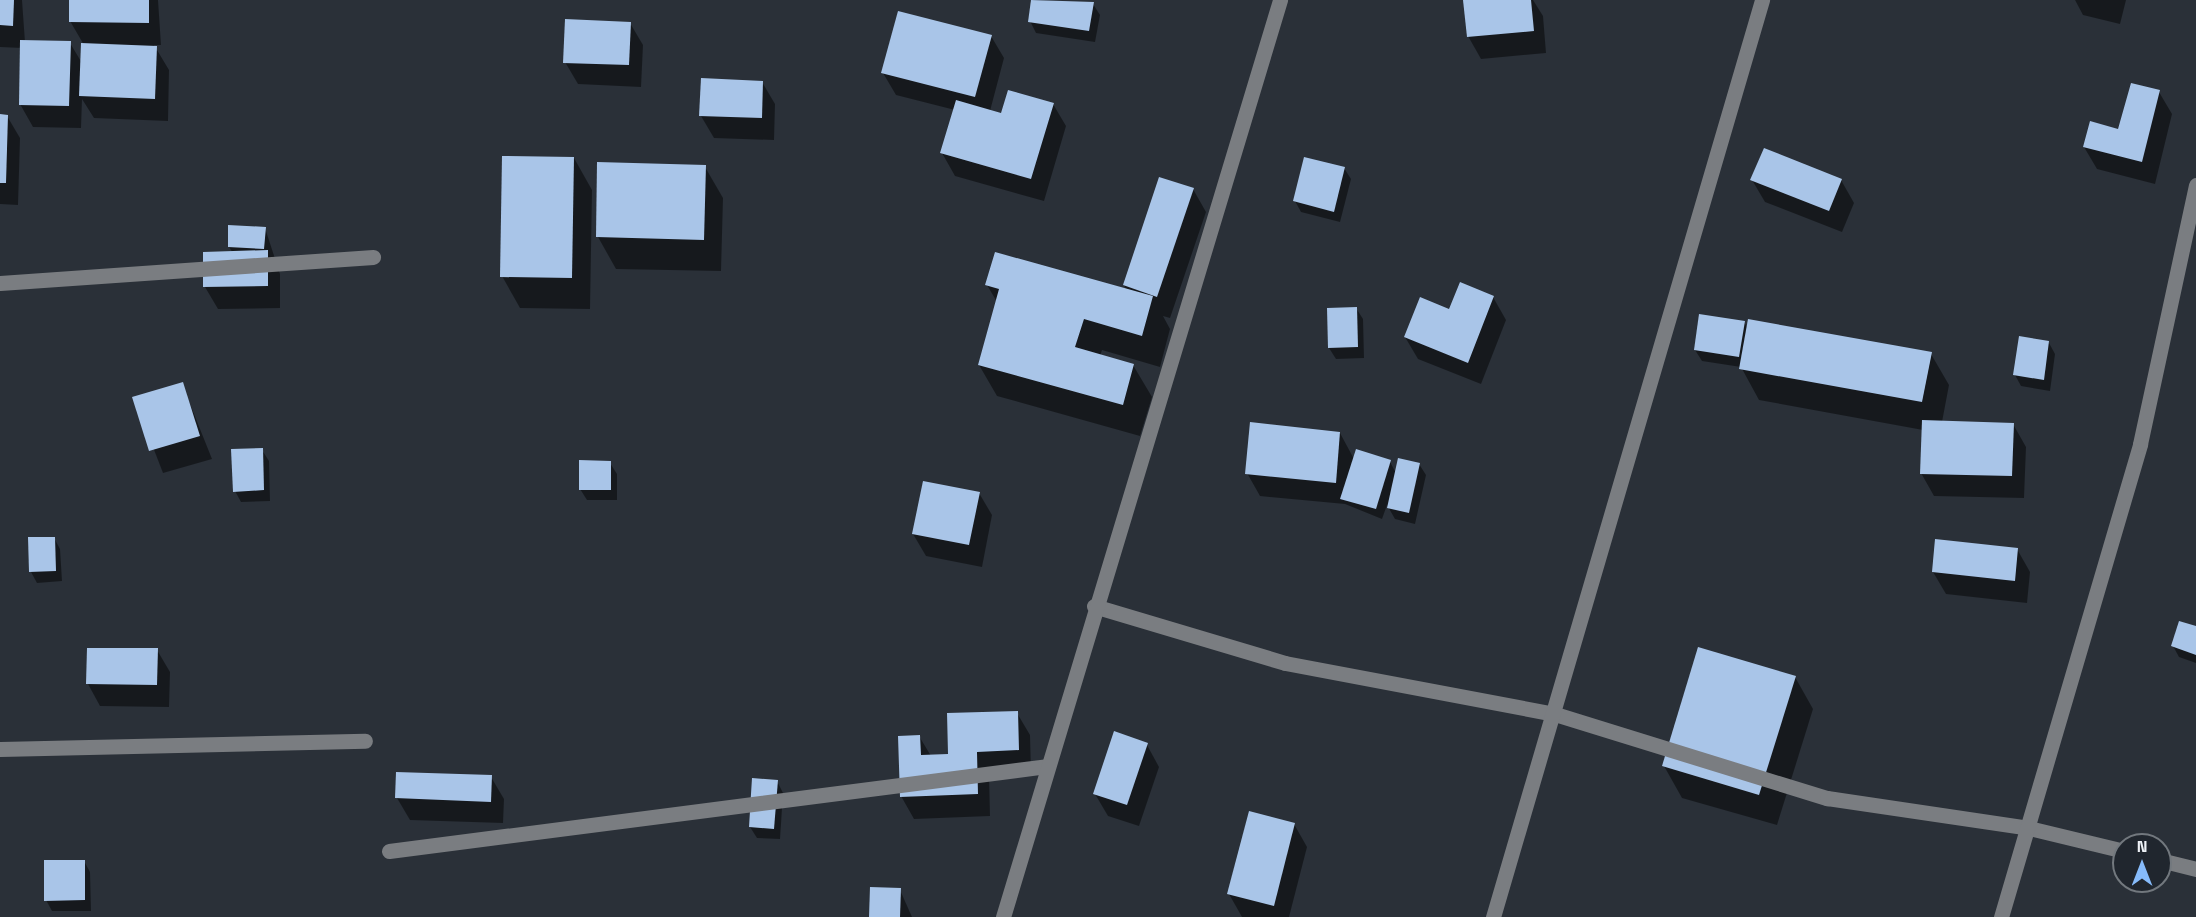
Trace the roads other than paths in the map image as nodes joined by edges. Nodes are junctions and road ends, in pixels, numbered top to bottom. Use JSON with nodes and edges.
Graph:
{"nodes":[{"id":1,"x":1280,"y":0,"type":"edge"},
{"id":2,"x":1762,"y":0,"type":"edge"},
{"id":3,"x":2196,"y":185,"type":"edge"},
{"id":4,"x":373,"y":257,"type":"dead end"},
{"id":5,"x":0,"y":283,"type":"edge"},
{"id":6,"x":1094,"y":606,"type":"junction"},
{"id":7,"x":1556,"y":714,"type":"junction"},
{"id":8,"x":365,"y":741,"type":"dead end"},
{"id":9,"x":0,"y":749,"type":"edge"},
{"id":10,"x":1047,"y":766,"type":"junction"},
{"id":11,"x":2029,"y":828,"type":"junction"},
{"id":12,"x":2112,"y":848,"type":"edge"},
{"id":13,"x":389,"y":851,"type":"dead end"},
{"id":14,"x":2172,"y":863,"type":"edge"},
{"id":15,"x":2196,"y":869,"type":"edge"},
{"id":16,"x":1003,"y":917,"type":"edge"},
{"id":17,"x":1493,"y":917,"type":"edge"},
{"id":18,"x":2001,"y":917,"type":"edge"}],
"edges":[{"from":1,"to":6,"type":"street"},
{"from":2,"to":7,"type":"street"},
{"from":3,"to":11,"type":"street"},
{"from":4,"to":5,"type":"street"},
{"from":6,"to":7,"type":"street"},
{"from":6,"to":10,"type":"street"},
{"from":7,"to":11,"type":"street"},
{"from":7,"to":17,"type":"street"},
{"from":8,"to":9,"type":"street"},
{"from":10,"to":13,"type":"street"},
{"from":10,"to":16,"type":"street"},
{"from":11,"to":12,"type":"street"},
{"from":11,"to":18,"type":"street"},
{"from":14,"to":15,"type":"street"}]}
